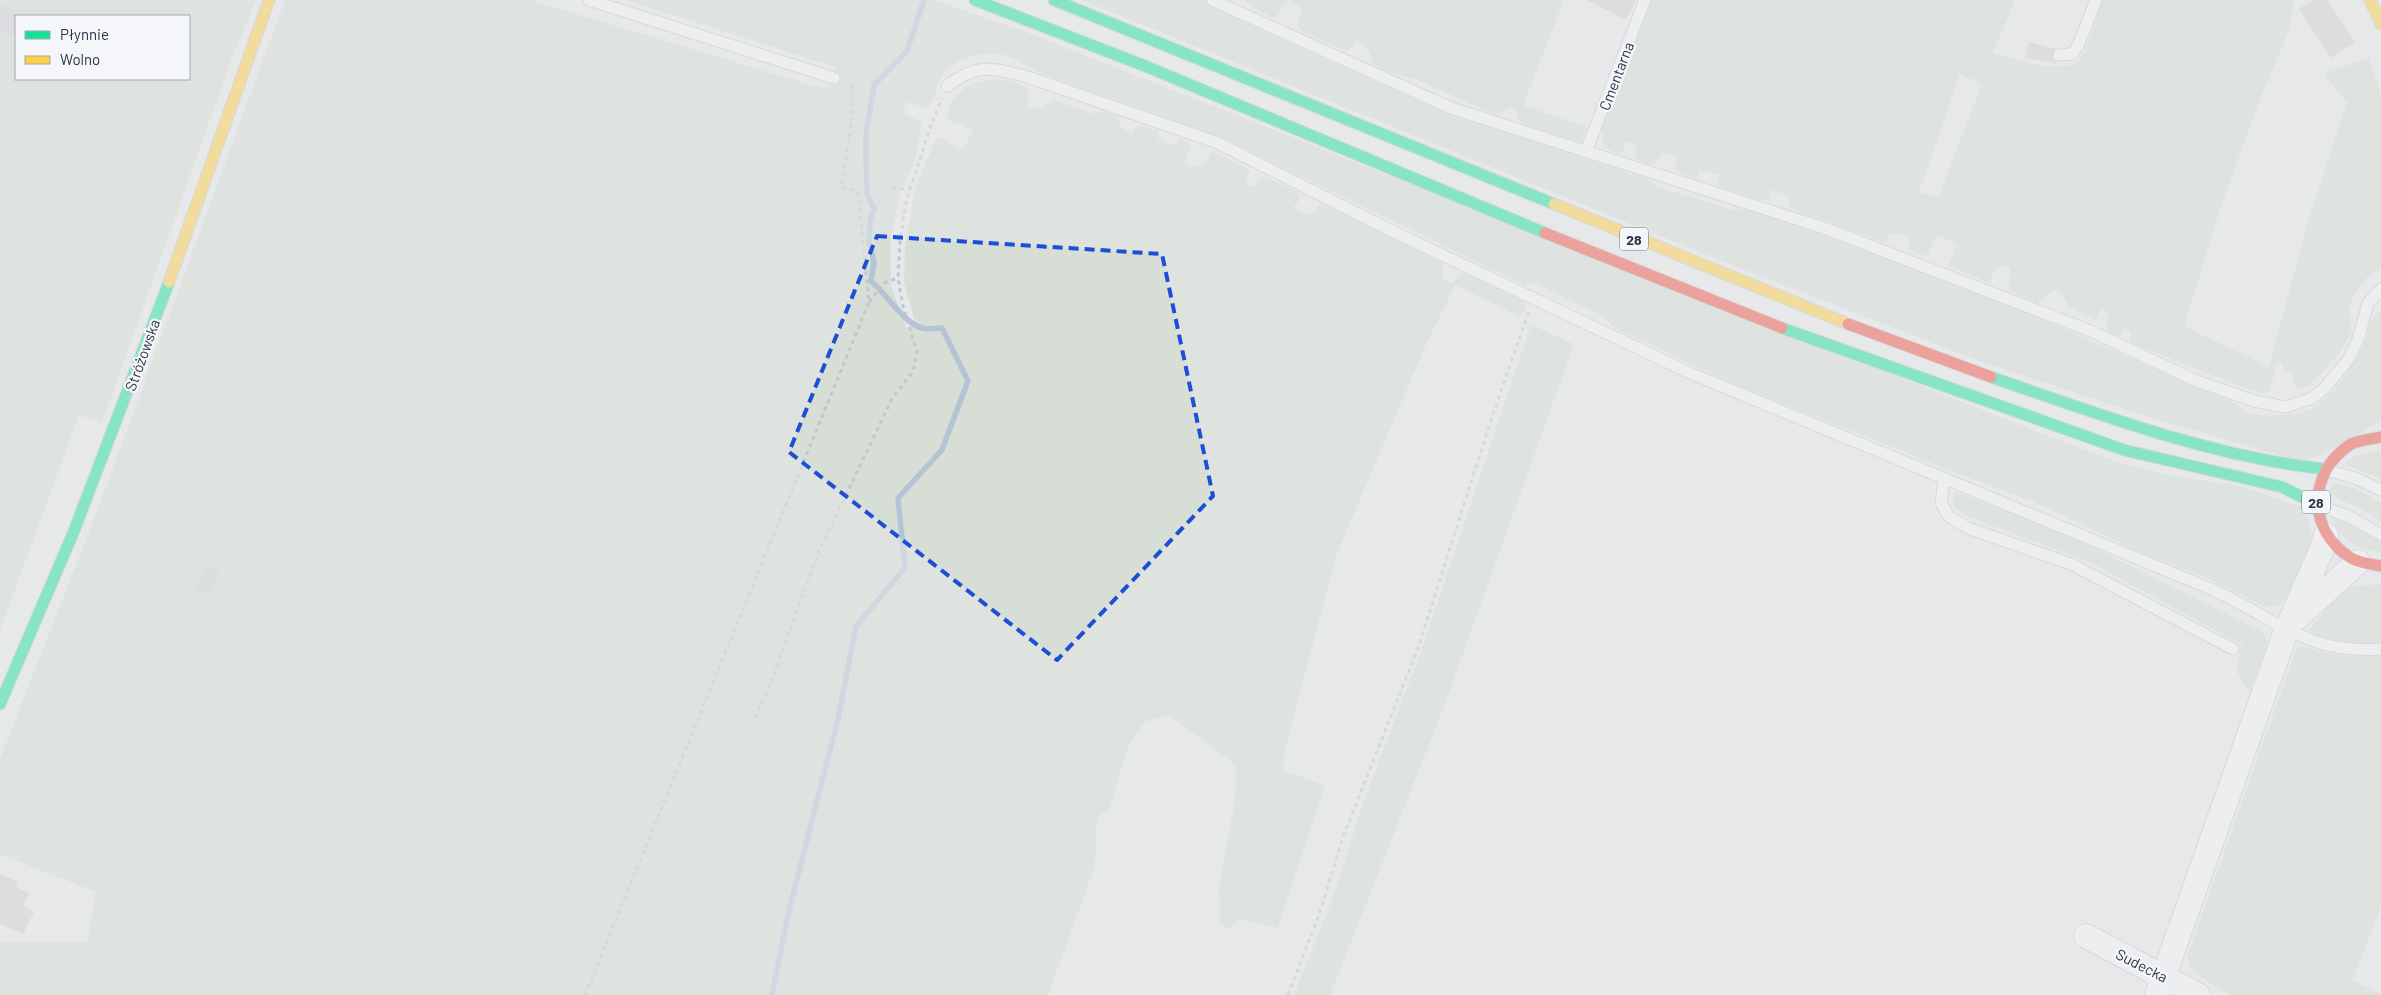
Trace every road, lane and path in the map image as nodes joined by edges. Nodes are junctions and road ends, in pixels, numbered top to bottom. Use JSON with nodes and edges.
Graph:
{"nodes":[{"id":1,"x":269,"y":0,"type":"edge"},
{"id":2,"x":589,"y":0,"type":"edge"},
{"id":3,"x":975,"y":0,"type":"edge"},
{"id":4,"x":1054,"y":0,"type":"edge"},
{"id":5,"x":1212,"y":0,"type":"edge"},
{"id":6,"x":1645,"y":0,"type":"edge"},
{"id":7,"x":2096,"y":0,"type":"edge"},
{"id":8,"x":2370,"y":0,"type":"edge"},
{"id":9,"x":2381,"y":24,"type":"edge"},
{"id":10,"x":2059,"y":55,"type":"dead end"},
{"id":11,"x":834,"y":78,"type":"joint"},
{"id":12,"x":947,"y":86,"type":"joint"},
{"id":13,"x":1586,"y":151,"type":"junction"},
{"id":14,"x":892,"y":188,"type":"dead end"},
{"id":15,"x":910,"y":189,"type":"junction"},
{"id":16,"x":898,"y":278,"type":"junction"},
{"id":17,"x":2381,"y":289,"type":"edge"},
{"id":18,"x":1533,"y":299,"type":"junction"},
{"id":19,"x":869,"y":302,"type":"junction"},
{"id":20,"x":2380,"y":436,"type":"edge"},
{"id":21,"x":2325,"y":469,"type":"junction"},
{"id":22,"x":1944,"y":480,"type":"junction"},
{"id":23,"x":2381,"y":490,"type":"edge"},
{"id":24,"x":2316,"y":504,"type":"junction"},
{"id":25,"x":2326,"y":535,"type":"junction"},
{"id":26,"x":2381,"y":535,"type":"edge"},
{"id":27,"x":2370,"y":564,"type":"edge"},
{"id":28,"x":2288,"y":627,"type":"junction"},
{"id":29,"x":2232,"y":649,"type":"dead end"},
{"id":30,"x":2381,"y":649,"type":"edge"},
{"id":31,"x":0,"y":704,"type":"edge"},
{"id":32,"x":755,"y":718,"type":"dead end"},
{"id":33,"x":2086,"y":936,"type":"dead end"},
{"id":34,"x":2161,"y":985,"type":"edge"},
{"id":35,"x":585,"y":995,"type":"edge"},
{"id":36,"x":1288,"y":995,"type":"edge"},
{"id":37,"x":2198,"y":995,"type":"edge"}],
"edges":[{"from":1,"to":31,"type":"main road","name":"Stróżowska"},
{"from":2,"to":11,"type":"lane"},
{"from":3,"to":24,"type":"main road","number":"28"},
{"from":4,"to":21,"type":"main road","number":"28"},
{"from":5,"to":13,"type":"lane"},
{"from":6,"to":13,"type":"lane","name":"Cmentarna"},
{"from":7,"to":10,"type":"lane"},
{"from":8,"to":9,"type":"main road"},
{"from":11,"to":19,"type":"path"},
{"from":12,"to":15,"type":"path"},
{"from":12,"to":18,"type":"lane"},
{"from":13,"to":17,"type":"lane"},
{"from":14,"to":15,"type":"path"},
{"from":15,"to":16,"type":"path"},
{"from":16,"to":19,"type":"path"},
{"from":16,"to":32,"type":"path"},
{"from":18,"to":22,"type":"lane"},
{"from":18,"to":36,"type":"path"},
{"from":19,"to":35,"type":"path"},
{"from":20,"to":21,"type":"main road","number":"28"},
{"from":21,"to":23,"type":"lane"},
{"from":21,"to":24,"type":"main road","number":"28"},
{"from":22,"to":28,"type":"lane"},
{"from":22,"to":29,"type":"lane"},
{"from":24,"to":25,"type":"main road","number":"28"},
{"from":24,"to":26,"type":"lane"},
{"from":25,"to":27,"type":"main road","number":"28"},
{"from":25,"to":28,"type":"street"},
{"from":27,"to":28,"type":"street"},
{"from":28,"to":30,"type":"lane"},
{"from":28,"to":34,"type":"street"},
{"from":33,"to":34,"type":"street","name":"Sudecka"},
{"from":34,"to":37,"type":"street","name":"Sudecka"}]}
